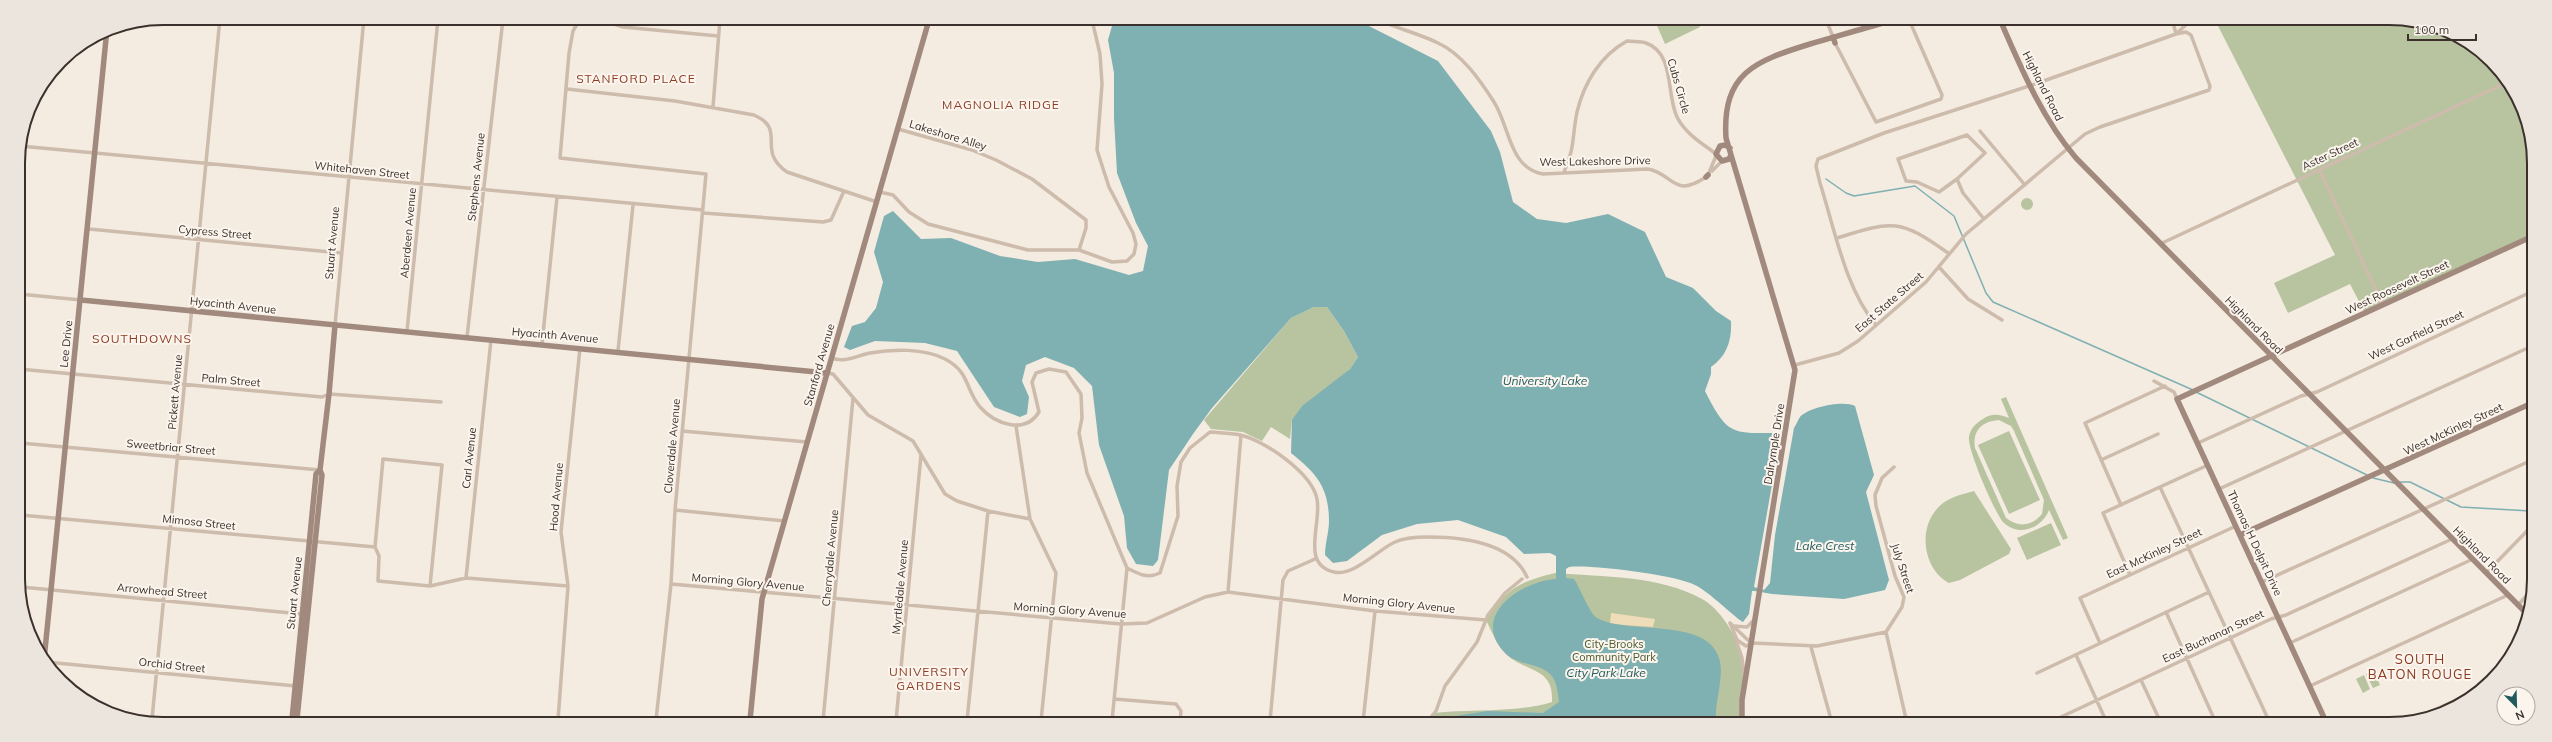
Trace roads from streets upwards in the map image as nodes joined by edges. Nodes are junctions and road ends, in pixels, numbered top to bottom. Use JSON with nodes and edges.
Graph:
{"nodes":[{"id":1,"x":219,"y":25,"type":"edge"},
{"id":2,"x":363,"y":25,"type":"edge"},
{"id":3,"x":437,"y":25,"type":"edge"},
{"id":4,"x":502,"y":25,"type":"edge"},
{"id":5,"x":576,"y":25,"type":"edge"},
{"id":6,"x":618,"y":25,"type":"edge"},
{"id":7,"x":719,"y":25,"type":"edge"},
{"id":8,"x":928,"y":25,"type":"edge"},
{"id":9,"x":1093,"y":25,"type":"edge"},
{"id":10,"x":1391,"y":25,"type":"edge"},
{"id":11,"x":1828,"y":25,"type":"edge"},
{"id":12,"x":1878,"y":25,"type":"edge"},
{"id":13,"x":1911,"y":25,"type":"edge"},
{"id":14,"x":2002,"y":25,"type":"edge"},
{"id":15,"x":2174,"y":25,"type":"edge"},
{"id":16,"x":2186,"y":25,"type":"edge"},
{"id":17,"x":2176,"y":34,"type":"junction"},
{"id":18,"x":718,"y":36,"type":"junction"},
{"id":19,"x":106,"y":38,"type":"edge"},
{"id":20,"x":1834,"y":40,"type":"junction"},
{"id":21,"x":2029,"y":85,"type":"junction"},
{"id":22,"x":2502,"y":85,"type":"edge"},
{"id":23,"x":567,"y":89,"type":"junction"},
{"id":24,"x":713,"y":107,"type":"junction"},
{"id":25,"x":898,"y":129,"type":"junction"},
{"id":26,"x":1980,"y":130,"type":"dead end"},
{"id":27,"x":1726,"y":138,"type":"junction"},
{"id":28,"x":1722,"y":145,"type":"junction"},
{"id":29,"x":26,"y":147,"type":"edge"},
{"id":30,"x":1730,"y":148,"type":"junction"},
{"id":31,"x":2068,"y":149,"type":"junction"},
{"id":32,"x":96,"y":154,"type":"junction"},
{"id":33,"x":1716,"y":154,"type":"junction"},
{"id":34,"x":1731,"y":155,"type":"junction"},
{"id":35,"x":1724,"y":161,"type":"junction"},
{"id":36,"x":206,"y":162,"type":"junction"},
{"id":37,"x":2319,"y":169,"type":"junction"},
{"id":38,"x":1564,"y":172,"type":"junction"},
{"id":39,"x":1738,"y":175,"type":"junction"},
{"id":40,"x":1707,"y":176,"type":"junction"},
{"id":41,"x":348,"y":177,"type":"junction"},
{"id":42,"x":1957,"y":179,"type":"junction"},
{"id":43,"x":421,"y":185,"type":"junction"},
{"id":44,"x":2025,"y":185,"type":"junction"},
{"id":45,"x":483,"y":190,"type":"junction"},
{"id":46,"x":844,"y":191,"type":"junction"},
{"id":47,"x":880,"y":192,"type":"junction"},
{"id":48,"x":556,"y":197,"type":"junction"},
{"id":49,"x":877,"y":202,"type":"junction"},
{"id":50,"x":633,"y":205,"type":"junction"},
{"id":51,"x":703,"y":211,"type":"junction"},
{"id":52,"x":1984,"y":219,"type":"junction"},
{"id":53,"x":89,"y":229,"type":"junction"},
{"id":54,"x":1837,"y":238,"type":"junction"},
{"id":55,"x":198,"y":239,"type":"junction"},
{"id":56,"x":2527,"y":239,"type":"edge"},
{"id":57,"x":2160,"y":244,"type":"junction"},
{"id":58,"x":1079,"y":250,"type":"junction"},
{"id":59,"x":340,"y":253,"type":"junction"},
{"id":60,"x":1948,"y":253,"type":"junction"},
{"id":61,"x":1939,"y":267,"type":"junction"},
{"id":62,"x":2527,"y":293,"type":"edge"},
{"id":63,"x":25,"y":295,"type":"edge"},
{"id":64,"x":81,"y":300,"type":"junction"},
{"id":65,"x":2383,"y":305,"type":"junction"},
{"id":66,"x":192,"y":311,"type":"junction"},
{"id":67,"x":2002,"y":320,"type":"dead end"},
{"id":68,"x":334,"y":325,"type":"junction"},
{"id":69,"x":1876,"y":325,"type":"junction"},
{"id":70,"x":408,"y":331,"type":"junction"},
{"id":71,"x":467,"y":336,"type":"junction"},
{"id":72,"x":491,"y":340,"type":"junction"},
{"id":73,"x":542,"y":344,"type":"junction"},
{"id":74,"x":580,"y":347,"type":"junction"},
{"id":75,"x":2527,"y":348,"type":"edge"},
{"id":76,"x":618,"y":351,"type":"junction"},
{"id":77,"x":2271,"y":356,"type":"junction"},
{"id":78,"x":689,"y":358,"type":"junction"},
{"id":79,"x":831,"y":358,"type":"junction"},
{"id":80,"x":1795,"y":366,"type":"junction"},
{"id":81,"x":25,"y":369,"type":"edge"},
{"id":82,"x":827,"y":373,"type":"junction"},
{"id":83,"x":73,"y":374,"type":"junction"},
{"id":84,"x":2154,"y":381,"type":"dead end"},
{"id":85,"x":185,"y":385,"type":"junction"},
{"id":86,"x":2165,"y":386,"type":"junction"},
{"id":87,"x":329,"y":394,"type":"junction"},
{"id":88,"x":2309,"y":394,"type":"junction"},
{"id":89,"x":853,"y":398,"type":"junction"},
{"id":90,"x":2177,"y":399,"type":"junction"},
{"id":91,"x":441,"y":402,"type":"dead end"},
{"id":92,"x":2527,"y":405,"type":"edge"},
{"id":93,"x":1016,"y":426,"type":"junction"},
{"id":94,"x":682,"y":431,"type":"junction"},
{"id":95,"x":2346,"y":431,"type":"junction"},
{"id":96,"x":2158,"y":434,"type":"dead end"},
{"id":97,"x":1241,"y":435,"type":"junction"},
{"id":98,"x":807,"y":442,"type":"junction"},
{"id":99,"x":25,"y":443,"type":"edge"},
{"id":100,"x":2198,"y":443,"type":"junction"},
{"id":101,"x":66,"y":447,"type":"junction"},
{"id":102,"x":921,"y":455,"type":"junction"},
{"id":103,"x":178,"y":456,"type":"junction"},
{"id":104,"x":2102,"y":460,"type":"junction"},
{"id":105,"x":2527,"y":462,"type":"edge"},
{"id":106,"x":2208,"y":465,"type":"junction"},
{"id":107,"x":1894,"y":467,"type":"dead end"},
{"id":108,"x":320,"y":470,"type":"junction"},
{"id":109,"x":2387,"y":472,"type":"junction"},
{"id":110,"x":2160,"y":487,"type":"junction"},
{"id":111,"x":2219,"y":489,"type":"junction"},
{"id":112,"x":2121,"y":505,"type":"junction"},
{"id":113,"x":675,"y":510,"type":"junction"},
{"id":114,"x":2424,"y":510,"type":"junction"},
{"id":115,"x":988,"y":511,"type":"junction"},
{"id":116,"x":25,"y":515,"type":"edge"},
{"id":117,"x":59,"y":518,"type":"junction"},
{"id":118,"x":1030,"y":519,"type":"junction"},
{"id":119,"x":785,"y":521,"type":"junction"},
{"id":120,"x":2236,"y":526,"type":"junction"},
{"id":121,"x":170,"y":528,"type":"junction"},
{"id":122,"x":2527,"y":532,"type":"edge"},
{"id":123,"x":2240,"y":535,"type":"junction"},
{"id":124,"x":2452,"y":539,"type":"junction"},
{"id":125,"x":312,"y":542,"type":"junction"},
{"id":126,"x":375,"y":547,"type":"junction"},
{"id":127,"x":2189,"y":547,"type":"junction"},
{"id":128,"x":1315,"y":559,"type":"junction"},
{"id":129,"x":2473,"y":559,"type":"junction"},
{"id":130,"x":1127,"y":568,"type":"junction"},
{"id":131,"x":2486,"y":573,"type":"junction"},
{"id":132,"x":2130,"y":574,"type":"junction"},
{"id":133,"x":1527,"y":577,"type":"dead end"},
{"id":134,"x":466,"y":578,"type":"junction"},
{"id":135,"x":1522,"y":580,"type":"dead end"},
{"id":136,"x":2262,"y":582,"type":"junction"},
{"id":137,"x":672,"y":584,"type":"junction"},
{"id":138,"x":430,"y":586,"type":"junction"},
{"id":139,"x":568,"y":586,"type":"junction"},
{"id":140,"x":25,"y":587,"type":"edge"},
{"id":141,"x":51,"y":590,"type":"junction"},
{"id":142,"x":764,"y":592,"type":"junction"},
{"id":143,"x":1228,"y":592,"type":"junction"},
{"id":144,"x":2210,"y":592,"type":"junction"},
{"id":145,"x":2508,"y":595,"type":"junction"},
{"id":146,"x":2526,"y":596,"type":"edge"},
{"id":147,"x":1282,"y":597,"type":"junction"},
{"id":148,"x":835,"y":599,"type":"junction"},
{"id":149,"x":162,"y":600,"type":"junction"},
{"id":150,"x":907,"y":605,"type":"junction"},
{"id":151,"x":2518,"y":605,"type":"junction"},
{"id":152,"x":2523,"y":610,"type":"edge"},
{"id":153,"x":1375,"y":611,"type":"junction"},
{"id":154,"x":979,"y":612,"type":"junction"},
{"id":155,"x":2166,"y":612,"type":"junction"},
{"id":156,"x":302,"y":614,"type":"junction"},
{"id":157,"x":2278,"y":617,"type":"junction"},
{"id":158,"x":1051,"y":618,"type":"junction"},
{"id":159,"x":1756,"y":618,"type":"junction"},
{"id":160,"x":1486,"y":620,"type":"junction"},
{"id":161,"x":1121,"y":624,"type":"junction"},
{"id":162,"x":1733,"y":625,"type":"junction"},
{"id":163,"x":1886,"y":632,"type":"junction"},
{"id":164,"x":1735,"y":637,"type":"junction"},
{"id":165,"x":2231,"y":638,"type":"junction"},
{"id":166,"x":2100,"y":643,"type":"junction"},
{"id":167,"x":2290,"y":643,"type":"junction"},
{"id":168,"x":1752,"y":644,"type":"junction"},
{"id":169,"x":1811,"y":647,"type":"junction"},
{"id":170,"x":45,"y":650,"type":"edge"},
{"id":171,"x":2076,"y":655,"type":"junction"},
{"id":172,"x":2186,"y":659,"type":"junction"},
{"id":173,"x":54,"y":663,"type":"edge"},
{"id":174,"x":157,"y":672,"type":"junction"},
{"id":175,"x":2038,"y":673,"type":"dead end"},
{"id":176,"x":2141,"y":680,"type":"junction"},
{"id":177,"x":1745,"y":684,"type":"junction"},
{"id":178,"x":296,"y":686,"type":"junction"},
{"id":179,"x":2310,"y":686,"type":"junction"},
{"id":180,"x":1114,"y":699,"type":"junction"},
{"id":181,"x":2096,"y":700,"type":"junction"},
{"id":182,"x":152,"y":716,"type":"edge"},
{"id":183,"x":292,"y":717,"type":"edge"},
{"id":184,"x":297,"y":717,"type":"edge"},
{"id":185,"x":558,"y":717,"type":"edge"},
{"id":186,"x":656,"y":717,"type":"edge"},
{"id":187,"x":750,"y":717,"type":"edge"},
{"id":188,"x":823,"y":717,"type":"edge"},
{"id":189,"x":896,"y":717,"type":"edge"},
{"id":190,"x":967,"y":717,"type":"edge"},
{"id":191,"x":1042,"y":717,"type":"edge"},
{"id":192,"x":1112,"y":717,"type":"edge"},
{"id":193,"x":1180,"y":717,"type":"edge"},
{"id":194,"x":1270,"y":717,"type":"edge"},
{"id":195,"x":1364,"y":717,"type":"edge"},
{"id":196,"x":1431,"y":717,"type":"edge"},
{"id":197,"x":1742,"y":717,"type":"edge"},
{"id":198,"x":1830,"y":717,"type":"edge"},
{"id":199,"x":1906,"y":717,"type":"edge"},
{"id":200,"x":2062,"y":717,"type":"edge"},
{"id":201,"x":2104,"y":717,"type":"edge"},
{"id":202,"x":2158,"y":717,"type":"edge"},
{"id":203,"x":2213,"y":717,"type":"edge"},
{"id":204,"x":2267,"y":717,"type":"edge"},
{"id":205,"x":2324,"y":717,"type":"edge"}],
"edges":[{"from":1,"to":36,"type":"street","name":"Pickett Avenue"},
{"from":2,"to":41,"type":"street","name":"Stuart Avenue"},
{"from":3,"to":43,"type":"street","name":"Aberdeen Avenue"},
{"from":4,"to":45,"type":"street","name":"Stephens Avenue"},
{"from":5,"to":23,"type":"street"},
{"from":6,"to":18,"type":"street"},
{"from":7,"to":18,"type":"street"},
{"from":8,"to":25,"type":"street","name":"Stanford Avenue"},
{"from":9,"to":58,"type":"street"},
{"from":10,"to":38,"type":"street","name":"West Lakeshore Drive"},
{"from":11,"to":20,"type":"street"},
{"from":12,"to":20,"type":"street"},
{"from":13,"to":20,"type":"street"},
{"from":14,"to":21,"type":"street","name":"Highland Road"},
{"from":15,"to":17,"type":"street"},
{"from":16,"to":17,"type":"street"},
{"from":17,"to":21,"type":"street"},
{"from":17,"to":31,"type":"street","name":"East State Street"},
{"from":18,"to":24,"type":"street"},
{"from":19,"to":32,"type":"street","name":"Lee Drive"},
{"from":20,"to":27,"type":"street"},
{"from":21,"to":31,"type":"street","name":"Highland Road"},
{"from":21,"to":54,"type":"street"},
{"from":22,"to":37,"type":"street","name":"Aster Street"},
{"from":23,"to":24,"type":"street"},
{"from":23,"to":51,"type":"street","name":"Cloverdale Avenue"},
{"from":24,"to":46,"type":"street"},
{"from":25,"to":47,"type":"street","name":"Stanford Avenue"},
{"from":25,"to":58,"type":"street","name":"Lakeshore Alley"},
{"from":26,"to":44,"type":"street"},
{"from":27,"to":28,"type":"street"},
{"from":27,"to":30,"type":"street"},
{"from":28,"to":30,"type":"street"},
{"from":28,"to":33,"type":"street"},
{"from":29,"to":32,"type":"street","name":"Whitehaven Street"},
{"from":30,"to":34,"type":"street","name":"Dalrymple Drive"},
{"from":31,"to":44,"type":"street","name":"East State Street"},
{"from":31,"to":57,"type":"street","name":"Highland Road"},
{"from":32,"to":36,"type":"street","name":"Whitehaven Street"},
{"from":32,"to":53,"type":"street","name":"Lee Drive"},
{"from":33,"to":35,"type":"street","name":"Dalrymple Drive"},
{"from":33,"to":38,"type":"street","name":"Cubs Circle"},
{"from":33,"to":40,"type":"street"},
{"from":34,"to":35,"type":"street"},
{"from":34,"to":39,"type":"street","name":"Dalrymple Drive"},
{"from":35,"to":39,"type":"street","name":"Dalrymple Drive"},
{"from":35,"to":40,"type":"street","name":"West Lakeshore Drive"},
{"from":36,"to":41,"type":"street","name":"Whitehaven Street"},
{"from":36,"to":55,"type":"street","name":"Pickett Avenue"},
{"from":37,"to":57,"type":"street","name":"Aster Street"},
{"from":37,"to":65,"type":"street"},
{"from":38,"to":40,"type":"street","name":"West Lakeshore Drive"},
{"from":39,"to":80,"type":"street","name":"Dalrymple Drive"},
{"from":41,"to":43,"type":"street","name":"Whitehaven Street"},
{"from":41,"to":59,"type":"street","name":"Stuart Avenue"},
{"from":42,"to":42,"type":"street"},
{"from":42,"to":52,"type":"street"},
{"from":43,"to":45,"type":"street","name":"Whitehaven Street"},
{"from":43,"to":70,"type":"street","name":"Aberdeen Avenue"},
{"from":44,"to":52,"type":"street","name":"East State Street"},
{"from":45,"to":48,"type":"street","name":"Whitehaven Street"},
{"from":45,"to":71,"type":"street","name":"Stephens Avenue"},
{"from":46,"to":49,"type":"street"},
{"from":46,"to":51,"type":"street","name":"Whitehaven Street"},
{"from":47,"to":49,"type":"street","name":"Stanford Avenue"},
{"from":47,"to":58,"type":"street"},
{"from":48,"to":50,"type":"street","name":"Whitehaven Street"},
{"from":48,"to":73,"type":"street"},
{"from":49,"to":79,"type":"street","name":"Stanford Avenue"},
{"from":50,"to":51,"type":"street","name":"Whitehaven Street"},
{"from":50,"to":76,"type":"street"},
{"from":51,"to":78,"type":"street","name":"Cloverdale Avenue"},
{"from":52,"to":60,"type":"street","name":"East State Street"},
{"from":53,"to":55,"type":"street","name":"Cypress Street"},
{"from":53,"to":64,"type":"street","name":"Lee Drive"},
{"from":54,"to":60,"type":"street"},
{"from":54,"to":69,"type":"street"},
{"from":55,"to":59,"type":"street","name":"Cypress Street"},
{"from":55,"to":66,"type":"street","name":"Pickett Avenue"},
{"from":56,"to":65,"type":"street","name":"West Roosevelt Street"},
{"from":57,"to":77,"type":"street","name":"Highland Road"},
{"from":59,"to":68,"type":"street","name":"Stuart Avenue"},
{"from":60,"to":61,"type":"street","name":"East State Street"},
{"from":61,"to":67,"type":"street"},
{"from":61,"to":69,"type":"street","name":"East State Street"},
{"from":62,"to":88,"type":"street","name":"West Garfield Street"},
{"from":63,"to":64,"type":"street","name":"Hyacinth Avenue"},
{"from":64,"to":66,"type":"street","name":"Hyacinth Avenue"},
{"from":64,"to":83,"type":"street","name":"Lee Drive"},
{"from":65,"to":77,"type":"street","name":"West Roosevelt Street"},
{"from":66,"to":68,"type":"street","name":"Hyacinth Avenue"},
{"from":66,"to":85,"type":"street","name":"Pickett Avenue"},
{"from":68,"to":70,"type":"street","name":"Hyacinth Avenue"},
{"from":68,"to":87,"type":"street","name":"Stuart Avenue"},
{"from":69,"to":80,"type":"street","name":"East State Street"},
{"from":70,"to":71,"type":"street","name":"Hyacinth Avenue"},
{"from":71,"to":72,"type":"street","name":"Hyacinth Avenue"},
{"from":72,"to":73,"type":"street","name":"Hyacinth Avenue"},
{"from":72,"to":134,"type":"street","name":"Carl Avenue"},
{"from":73,"to":74,"type":"street","name":"Hyacinth Avenue"},
{"from":74,"to":76,"type":"street","name":"Hyacinth Avenue"},
{"from":74,"to":139,"type":"street","name":"Hood Avenue"},
{"from":75,"to":95,"type":"street"},
{"from":76,"to":78,"type":"street","name":"Hyacinth Avenue"},
{"from":77,"to":88,"type":"street","name":"Highland Road"},
{"from":77,"to":90,"type":"street","name":"West Roosevelt Street"},
{"from":78,"to":82,"type":"street","name":"Hyacinth Avenue"},
{"from":78,"to":94,"type":"street","name":"Cloverdale Avenue"},
{"from":79,"to":82,"type":"street","name":"Stanford Avenue"},
{"from":79,"to":93,"type":"street"},
{"from":80,"to":159,"type":"street","name":"Dalrymple Drive"},
{"from":81,"to":83,"type":"street","name":"Palm Street"},
{"from":82,"to":89,"type":"street"},
{"from":82,"to":98,"type":"street","name":"Stanford Avenue"},
{"from":83,"to":85,"type":"street","name":"Palm Street"},
{"from":83,"to":101,"type":"street","name":"Lee Drive"},
{"from":84,"to":86,"type":"street","name":"Thomas H Delpit Drive"},
{"from":85,"to":87,"type":"street","name":"Palm Street"},
{"from":85,"to":103,"type":"street","name":"Pickett Avenue"},
{"from":86,"to":90,"type":"street","name":"Thomas H Delpit Drive"},
{"from":86,"to":104,"type":"street"},
{"from":87,"to":91,"type":"street","name":"Palm Street"},
{"from":87,"to":108,"type":"street","name":"Stuart Avenue"},
{"from":88,"to":95,"type":"street","name":"Highland Road"},
{"from":88,"to":100,"type":"street","name":"West Garfield Street"},
{"from":89,"to":102,"type":"street"},
{"from":89,"to":148,"type":"street","name":"Cherrydale Avenue"},
{"from":90,"to":100,"type":"street","name":"Thomas H Delpit Drive"},
{"from":92,"to":109,"type":"street","name":"West McKinley Street"},
{"from":93,"to":118,"type":"street"},
{"from":93,"to":130,"type":"street"},
{"from":94,"to":98,"type":"street"},
{"from":94,"to":113,"type":"street","name":"Cloverdale Avenue"},
{"from":95,"to":109,"type":"street","name":"Highland Road"},
{"from":95,"to":111,"type":"street"},
{"from":96,"to":104,"type":"street"},
{"from":97,"to":128,"type":"street"},
{"from":97,"to":130,"type":"street"},
{"from":97,"to":143,"type":"street"},
{"from":98,"to":119,"type":"street","name":"Stanford Avenue"},
{"from":99,"to":101,"type":"street","name":"Sweetbriar Street"},
{"from":100,"to":106,"type":"street","name":"Thomas H Delpit Drive"},
{"from":101,"to":103,"type":"street","name":"Sweetbriar Street"},
{"from":101,"to":117,"type":"street","name":"Lee Drive"},
{"from":102,"to":115,"type":"street"},
{"from":102,"to":150,"type":"street","name":"Myrtledale Avenue"},
{"from":103,"to":108,"type":"street","name":"Sweetbriar Street"},
{"from":103,"to":121,"type":"street","name":"Pickett Avenue"},
{"from":104,"to":112,"type":"street"},
{"from":105,"to":114,"type":"street"},
{"from":106,"to":110,"type":"street"},
{"from":106,"to":111,"type":"street","name":"Thomas H Delpit Drive"},
{"from":107,"to":163,"type":"street","name":"July Street"},
{"from":108,"to":125,"type":"street","name":"Stuart Avenue"},
{"from":109,"to":114,"type":"street","name":"Highland Road"},
{"from":109,"to":123,"type":"street"},
{"from":110,"to":112,"type":"street"},
{"from":110,"to":127,"type":"street"},
{"from":111,"to":120,"type":"street","name":"Thomas H Delpit Drive"},
{"from":112,"to":132,"type":"street"},
{"from":113,"to":119,"type":"street"},
{"from":113,"to":137,"type":"street","name":"Cloverdale Avenue"},
{"from":114,"to":124,"type":"street","name":"Highland Road"},
{"from":114,"to":136,"type":"street"},
{"from":115,"to":118,"type":"street"},
{"from":115,"to":154,"type":"street"},
{"from":116,"to":117,"type":"street","name":"Mimosa Street"},
{"from":117,"to":121,"type":"street","name":"Mimosa Street"},
{"from":117,"to":141,"type":"street","name":"Lee Drive"},
{"from":118,"to":158,"type":"street"},
{"from":119,"to":142,"type":"street","name":"Stanford Avenue"},
{"from":120,"to":123,"type":"street","name":"Thomas H Delpit Drive"},
{"from":120,"to":127,"type":"street","name":"East McKinley Street"},
{"from":121,"to":125,"type":"street","name":"Mimosa Street"},
{"from":121,"to":149,"type":"street","name":"Pickett Avenue"},
{"from":122,"to":131,"type":"street"},
{"from":123,"to":136,"type":"street","name":"Thomas H Delpit Drive"},
{"from":124,"to":129,"type":"street","name":"Highland Road"},
{"from":124,"to":157,"type":"street","name":"East Buchanan Street"},
{"from":125,"to":126,"type":"street","name":"Mimosa Street"},
{"from":125,"to":156,"type":"street","name":"Stuart Avenue"},
{"from":125,"to":184,"type":"street","name":"Stuart Avenue"},
{"from":126,"to":138,"type":"street"},
{"from":126,"to":138,"type":"street"},
{"from":127,"to":132,"type":"street","name":"East McKinley Street"},
{"from":127,"to":144,"type":"street"},
{"from":128,"to":133,"type":"street"},
{"from":128,"to":147,"type":"street"},
{"from":129,"to":131,"type":"street","name":"Highland Road"},
{"from":129,"to":167,"type":"street"},
{"from":130,"to":161,"type":"street"},
{"from":131,"to":145,"type":"street","name":"Highland Road"},
{"from":132,"to":166,"type":"street","name":"East McKinley Street"},
{"from":134,"to":138,"type":"street"},
{"from":134,"to":139,"type":"street"},
{"from":135,"to":160,"type":"street"},
{"from":136,"to":157,"type":"street","name":"Thomas H Delpit Drive"},
{"from":137,"to":142,"type":"street","name":"Morning Glory Avenue"},
{"from":137,"to":186,"type":"street","name":"Cloverdale Avenue"},
{"from":139,"to":185,"type":"street","name":"Hood Avenue"},
{"from":140,"to":141,"type":"street","name":"Arrowhead Street"},
{"from":141,"to":149,"type":"street","name":"Arrowhead Street"},
{"from":141,"to":170,"type":"street","name":"Lee Drive"},
{"from":142,"to":148,"type":"street","name":"Morning Glory Avenue"},
{"from":142,"to":187,"type":"street","name":"Stanford Avenue"},
{"from":143,"to":147,"type":"street","name":"Morning Glory Avenue"},
{"from":143,"to":161,"type":"street","name":"Morning Glory Avenue"},
{"from":144,"to":155,"type":"street"},
{"from":144,"to":165,"type":"street"},
{"from":145,"to":151,"type":"street","name":"Highland Road"},
{"from":145,"to":179,"type":"street"},
{"from":146,"to":151,"type":"street"},
{"from":147,"to":153,"type":"street","name":"Morning Glory Avenue"},
{"from":147,"to":194,"type":"street"},
{"from":148,"to":150,"type":"street","name":"Morning Glory Avenue"},
{"from":148,"to":188,"type":"street","name":"Cherrydale Avenue"},
{"from":149,"to":156,"type":"street","name":"Arrowhead Street"},
{"from":149,"to":174,"type":"street","name":"Pickett Avenue"},
{"from":150,"to":154,"type":"street","name":"Morning Glory Avenue"},
{"from":150,"to":189,"type":"street","name":"Myrtledale Avenue"},
{"from":151,"to":152,"type":"street","name":"Highland Road"},
{"from":153,"to":160,"type":"street","name":"Morning Glory Avenue"},
{"from":153,"to":195,"type":"street"},
{"from":154,"to":158,"type":"street","name":"Morning Glory Avenue"},
{"from":154,"to":190,"type":"street"},
{"from":155,"to":166,"type":"street"},
{"from":155,"to":172,"type":"street"},
{"from":156,"to":178,"type":"street","name":"Stuart Avenue"},
{"from":157,"to":165,"type":"street","name":"East Buchanan Street"},
{"from":157,"to":167,"type":"street","name":"Thomas H Delpit Drive"},
{"from":158,"to":161,"type":"street","name":"Morning Glory Avenue"},
{"from":158,"to":191,"type":"street"},
{"from":159,"to":162,"type":"street"},
{"from":159,"to":168,"type":"street","name":"Dalrymple Drive"},
{"from":160,"to":196,"type":"street"},
{"from":161,"to":180,"type":"street"},
{"from":162,"to":164,"type":"street"},
{"from":162,"to":168,"type":"street"},
{"from":163,"to":169,"type":"street"},
{"from":163,"to":199,"type":"street"},
{"from":164,"to":168,"type":"street"},
{"from":164,"to":177,"type":"street"},
{"from":165,"to":172,"type":"street","name":"East Buchanan Street"},
{"from":165,"to":204,"type":"street"},
{"from":166,"to":171,"type":"street"},
{"from":167,"to":179,"type":"street","name":"Thomas H Delpit Drive"},
{"from":168,"to":169,"type":"street"},
{"from":168,"to":177,"type":"street","name":"Dalrymple Drive"},
{"from":169,"to":198,"type":"street"},
{"from":171,"to":175,"type":"street"},
{"from":171,"to":181,"type":"street"},
{"from":172,"to":176,"type":"street","name":"East Buchanan Street"},
{"from":172,"to":203,"type":"street"},
{"from":173,"to":174,"type":"street","name":"Orchid Street"},
{"from":174,"to":178,"type":"street","name":"Orchid Street"},
{"from":174,"to":182,"type":"street","name":"Pickett Avenue"},
{"from":176,"to":181,"type":"street","name":"East Buchanan Street"},
{"from":176,"to":202,"type":"street"},
{"from":177,"to":197,"type":"street","name":"Dalrymple Drive"},
{"from":178,"to":183,"type":"street","name":"Stuart Avenue"},
{"from":179,"to":205,"type":"street","name":"Thomas H Delpit Drive"},
{"from":180,"to":192,"type":"street"},
{"from":180,"to":193,"type":"street"},
{"from":181,"to":200,"type":"street","name":"East Buchanan Street"},
{"from":181,"to":201,"type":"street"}]}
